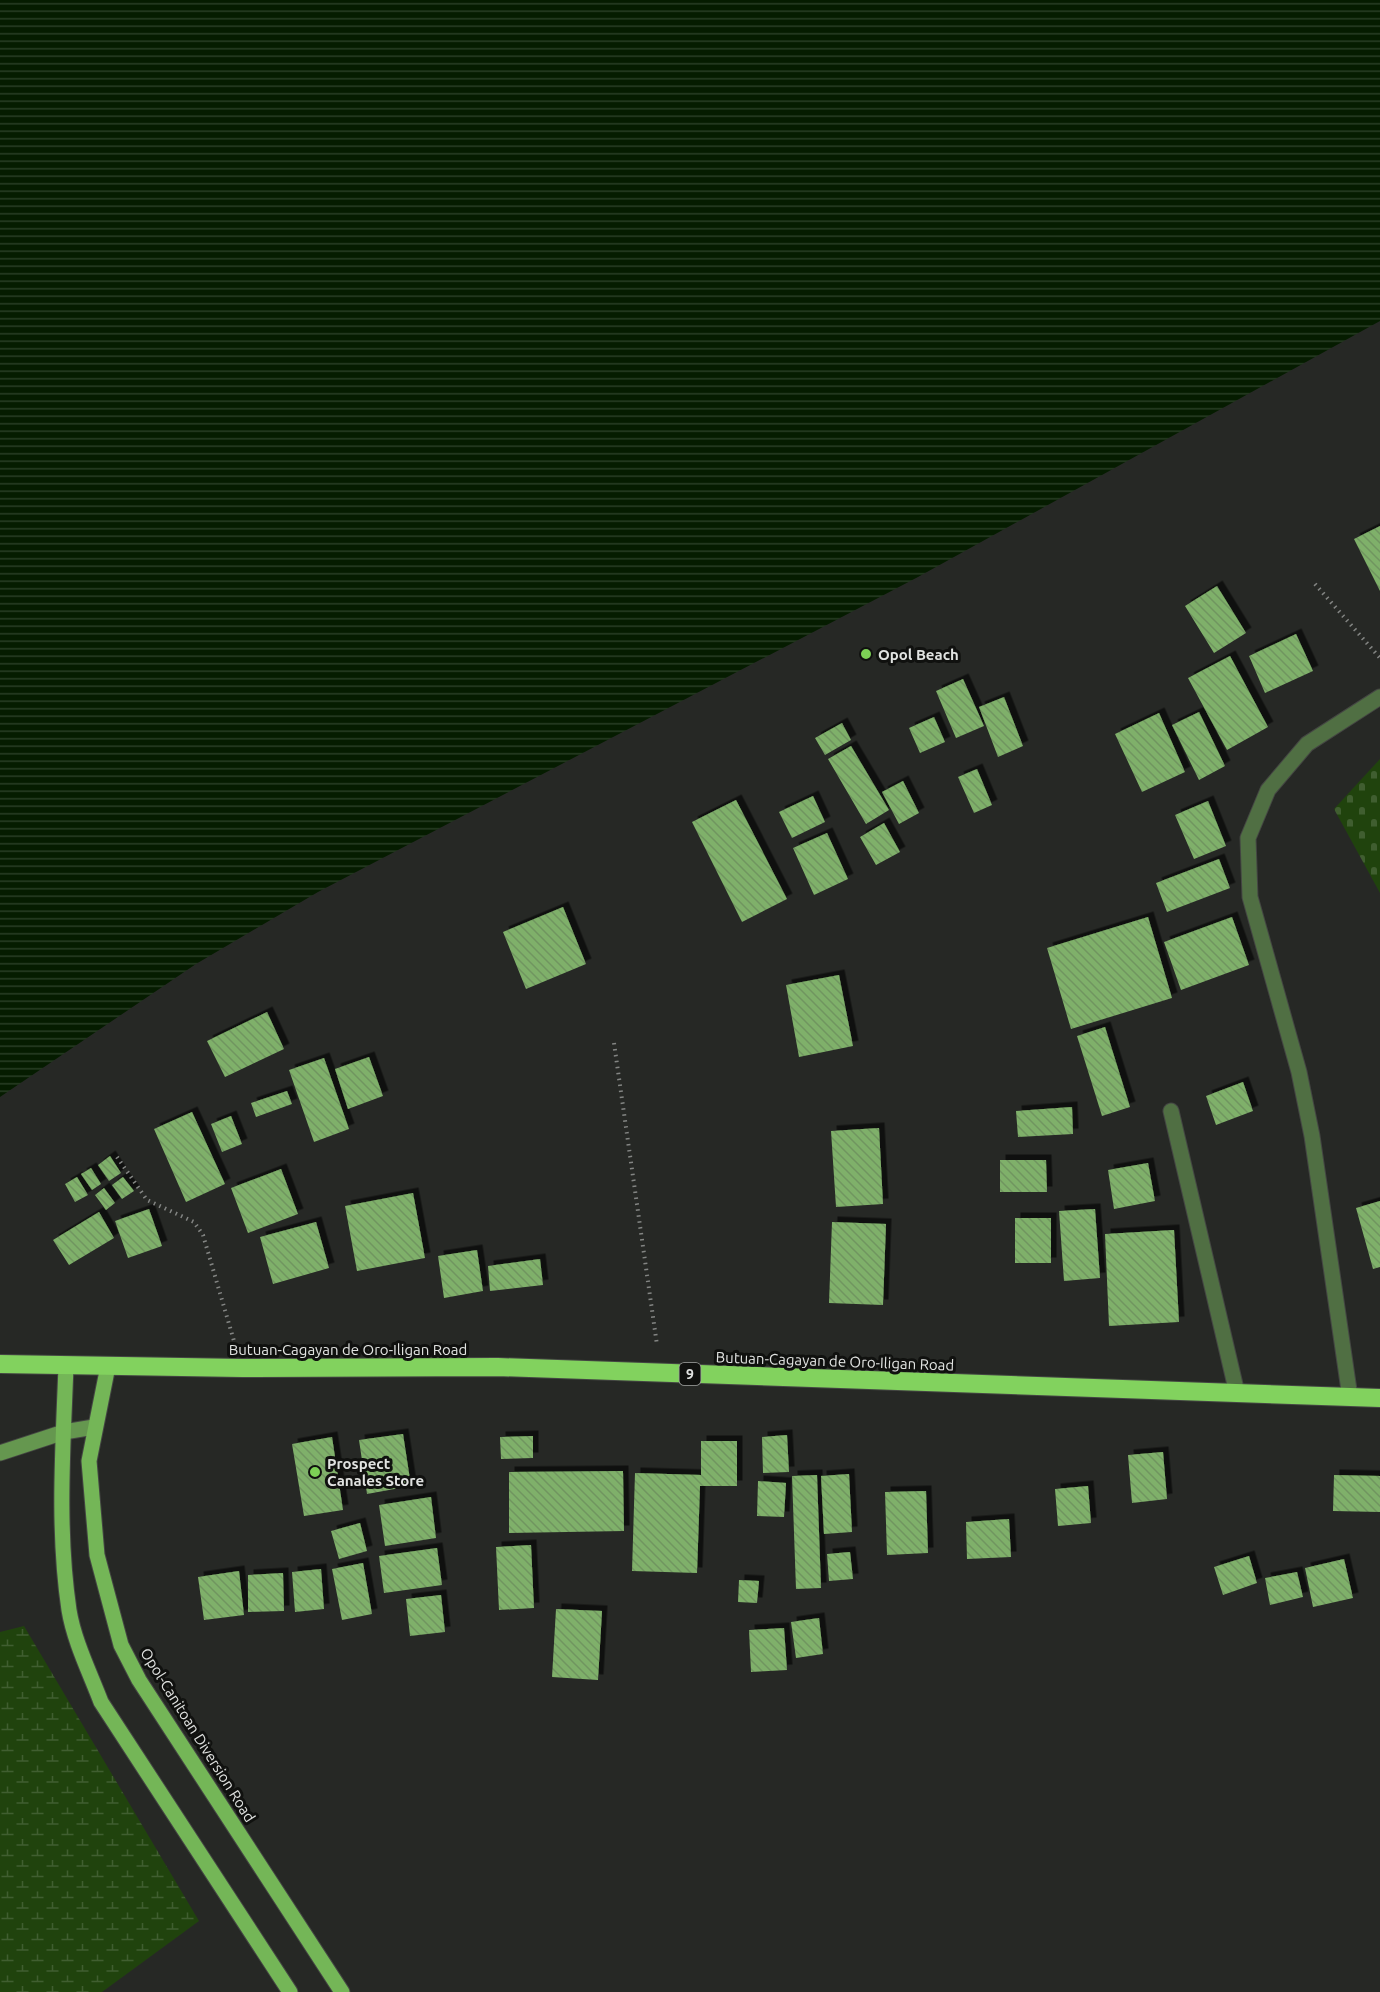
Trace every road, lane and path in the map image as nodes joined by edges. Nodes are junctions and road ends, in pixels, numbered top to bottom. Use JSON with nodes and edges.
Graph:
{"nodes":[{"id":1,"x":1316,"y":584,"type":"dead end"},
{"id":2,"x":1380,"y":658,"type":"edge"},
{"id":3,"x":1380,"y":697,"type":"edge"},
{"id":4,"x":614,"y":1043,"type":"dead end"},
{"id":5,"x":1171,"y":1111,"type":"dead end"},
{"id":6,"x":117,"y":1157,"type":"dead end"},
{"id":7,"x":0,"y":1364,"type":"edge"},
{"id":8,"x":66,"y":1366,"type":"junction"},
{"id":9,"x":108,"y":1366,"type":"junction"},
{"id":10,"x":242,"y":1368,"type":"junction"},
{"id":11,"x":661,"y":1372,"type":"junction"},
{"id":12,"x":1237,"y":1393,"type":"junction"},
{"id":13,"x":1350,"y":1397,"type":"junction"},
{"id":14,"x":1380,"y":1398,"type":"edge"},
{"id":15,"x":94,"y":1427,"type":"junction"},
{"id":16,"x":64,"y":1432,"type":"junction"},
{"id":17,"x":0,"y":1454,"type":"edge"},
{"id":18,"x":290,"y":1992,"type":"edge"},
{"id":19,"x":342,"y":1992,"type":"edge"}],
"edges":[{"from":1,"to":2,"type":"path"},
{"from":3,"to":13,"type":"street"},
{"from":4,"to":11,"type":"path"},
{"from":5,"to":12,"type":"street"},
{"from":6,"to":10,"type":"path"},
{"from":7,"to":8,"type":"highway","name":"Butuan-Cagayan de Oro-Iligan Road","number":"9"},
{"from":8,"to":9,"type":"highway","name":"Butuan-Cagayan de Oro-Iligan Road","number":"9"},
{"from":8,"to":16,"type":"main road"},
{"from":9,"to":10,"type":"highway","name":"Butuan-Cagayan de Oro-Iligan Road","number":"9"},
{"from":9,"to":15,"type":"main road","name":"Opol-Canitoan Diversion Road"},
{"from":10,"to":11,"type":"highway","name":"Butuan-Cagayan de Oro-Iligan Road","number":"9"},
{"from":11,"to":12,"type":"highway","name":"Butuan-Cagayan de Oro-Iligan Road","number":"9"},
{"from":12,"to":13,"type":"highway","name":"Butuan-Cagayan de Oro-Iligan Road","number":"9"},
{"from":13,"to":14,"type":"highway","name":"Butuan-Cagayan de Oro-Iligan Road","number":"9"},
{"from":15,"to":16,"type":"street"},
{"from":15,"to":19,"type":"main road","name":"Opol-Canitoan Diversion Road"},
{"from":16,"to":17,"type":"street"},
{"from":16,"to":18,"type":"main road"}]}
